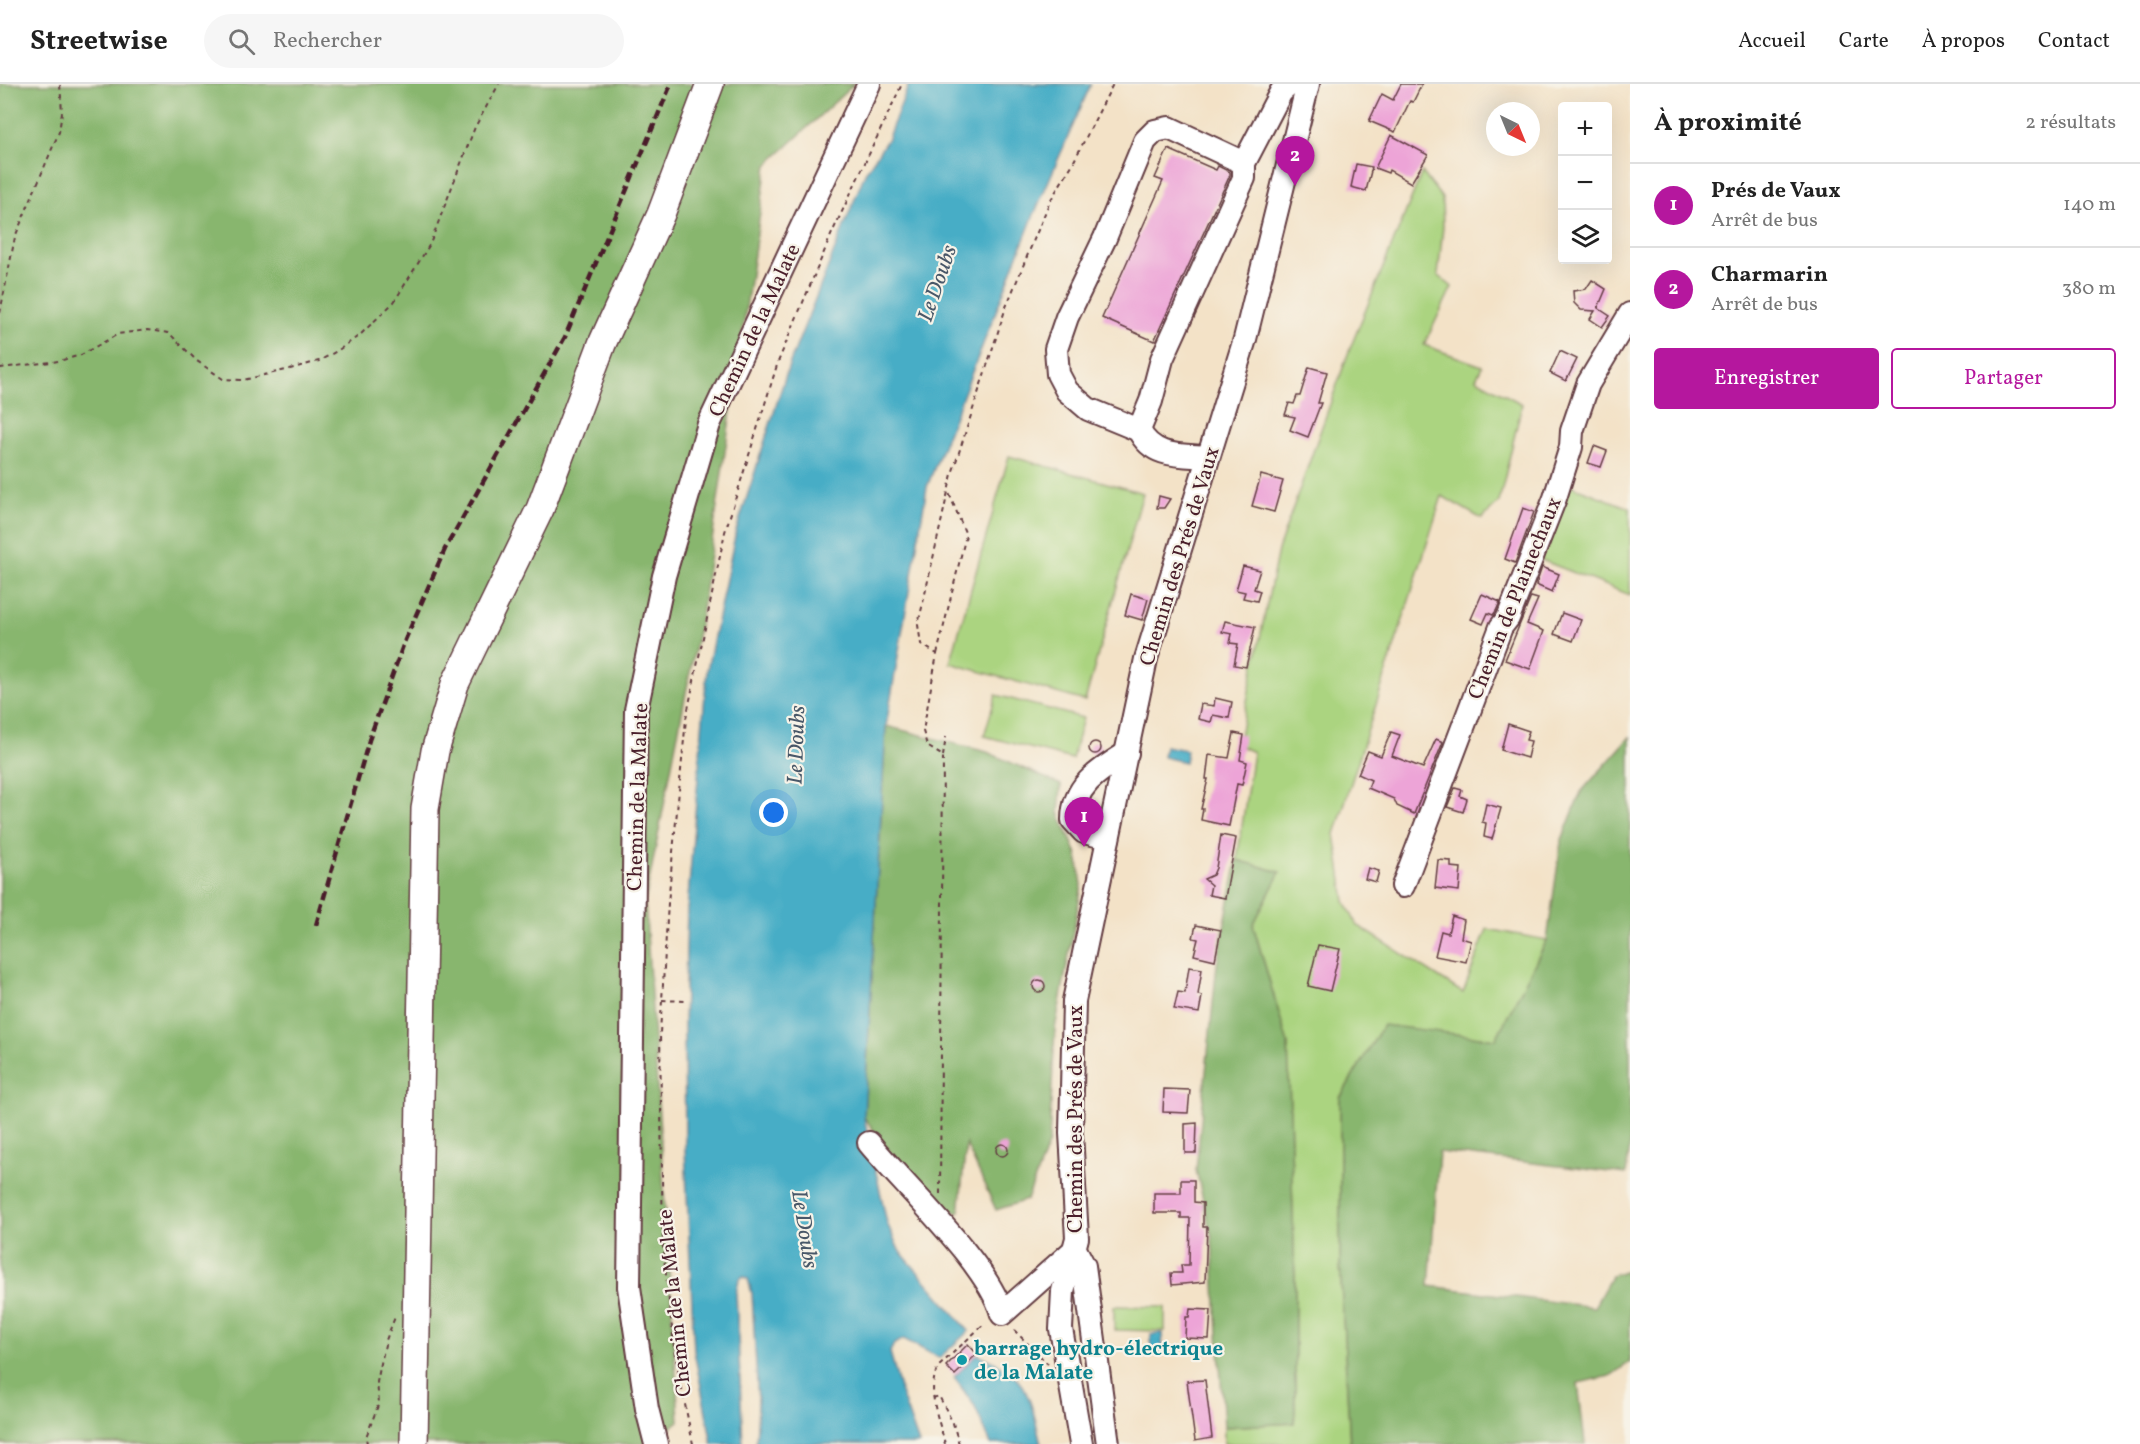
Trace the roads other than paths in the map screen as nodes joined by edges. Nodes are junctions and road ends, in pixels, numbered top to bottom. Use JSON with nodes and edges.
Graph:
{"nodes":[{"id":1,"x":711,"y":84,"type":"edge"},
{"id":2,"x":869,"y":84,"type":"edge"},
{"id":3,"x":1290,"y":84,"type":"edge"},
{"id":4,"x":1308,"y":84,"type":"edge"},
{"id":5,"x":1244,"y":163,"type":"junction"},
{"id":6,"x":1630,"y":314,"type":"edge"},
{"id":7,"x":1139,"y":430,"type":"junction"},
{"id":8,"x":1208,"y":457,"type":"junction"},
{"id":9,"x":1127,"y":753,"type":"junction"},
{"id":10,"x":1108,"y":838,"type":"junction"},
{"id":11,"x":1403,"y":886,"type":"dead end"},
{"id":12,"x":869,"y":1143,"type":"dead end"},
{"id":13,"x":1075,"y":1249,"type":"junction"},
{"id":14,"x":414,"y":1444,"type":"edge"},
{"id":15,"x":656,"y":1444,"type":"edge"},
{"id":16,"x":1081,"y":1444,"type":"edge"},
{"id":17,"x":1108,"y":1444,"type":"edge"}],
"edges":[{"from":1,"to":14,"type":"main road"},
{"from":2,"to":15,"type":"street","name":"Chemin de la Malate"},
{"from":3,"to":5,"type":"street"},
{"from":4,"to":8,"type":"street","name":"Chemin des Prés de Vaux"},
{"from":5,"to":7,"type":"street"},
{"from":5,"to":7,"type":"street"},
{"from":6,"to":11,"type":"street","name":"Chemin de Plainechaux"},
{"from":7,"to":8,"type":"street"},
{"from":8,"to":9,"type":"street","name":"Chemin des Prés de Vaux"},
{"from":9,"to":10,"type":"street","name":"Chemin des Prés de Vaux"},
{"from":9,"to":10,"type":"street"},
{"from":10,"to":13,"type":"street","name":"Chemin des Prés de Vaux"},
{"from":12,"to":13,"type":"street"},
{"from":13,"to":16,"type":"street","name":"Chemin des Prés de Vaux"},
{"from":13,"to":17,"type":"street","name":"Chemin des Prés de Vaux"}]}
